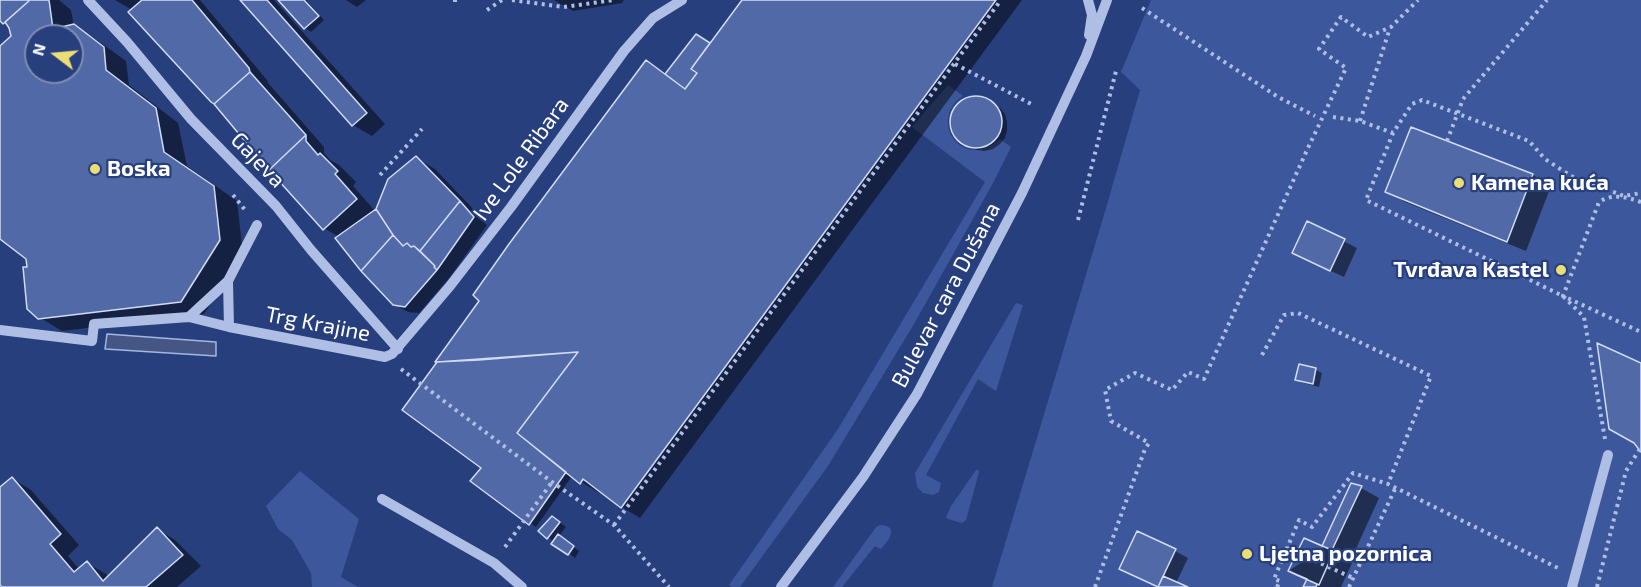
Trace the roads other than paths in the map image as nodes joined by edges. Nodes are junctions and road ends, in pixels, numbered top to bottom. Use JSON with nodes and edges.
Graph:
{"nodes":[{"id":1,"x":88,"y":0,"type":"edge"},
{"id":2,"x":682,"y":0,"type":"edge"},
{"id":3,"x":1088,"y":0,"type":"edge"},
{"id":4,"x":1107,"y":0,"type":"edge"},
{"id":5,"x":1086,"y":56,"type":"junction"},
{"id":6,"x":257,"y":225,"type":"dead end"},
{"id":7,"x":228,"y":281,"type":"junction"},
{"id":8,"x":189,"y":317,"type":"junction"},
{"id":9,"x":229,"y":327,"type":"junction"},
{"id":10,"x":0,"y":330,"type":"edge"},
{"id":11,"x":398,"y":349,"type":"junction"},
{"id":12,"x":1608,"y":455,"type":"road end"},
{"id":13,"x":382,"y":499,"type":"dead end"},
{"id":14,"x":1573,"y":582,"type":"edge"},
{"id":15,"x":522,"y":587,"type":"edge"},
{"id":16,"x":781,"y":587,"type":"edge"}],
"edges":[{"from":1,"to":11,"type":"street","name":"Gajeva"},
{"from":2,"to":11,"type":"street","name":"Ive Lole Ribara"},
{"from":3,"to":5,"type":"street"},
{"from":4,"to":5,"type":"street","name":"Bulevar cara Dušana"},
{"from":5,"to":16,"type":"street","name":"Bulevar cara Dušana"},
{"from":6,"to":7,"type":"street"},
{"from":7,"to":8,"type":"street"},
{"from":7,"to":9,"type":"street"},
{"from":8,"to":9,"type":"street","name":"Trg Krajine"},
{"from":8,"to":10,"type":"street","name":"Trg Krajine"},
{"from":9,"to":11,"type":"street","name":"Trg Krajine"},
{"from":12,"to":14,"type":"street"},
{"from":13,"to":15,"type":"street"}]}
